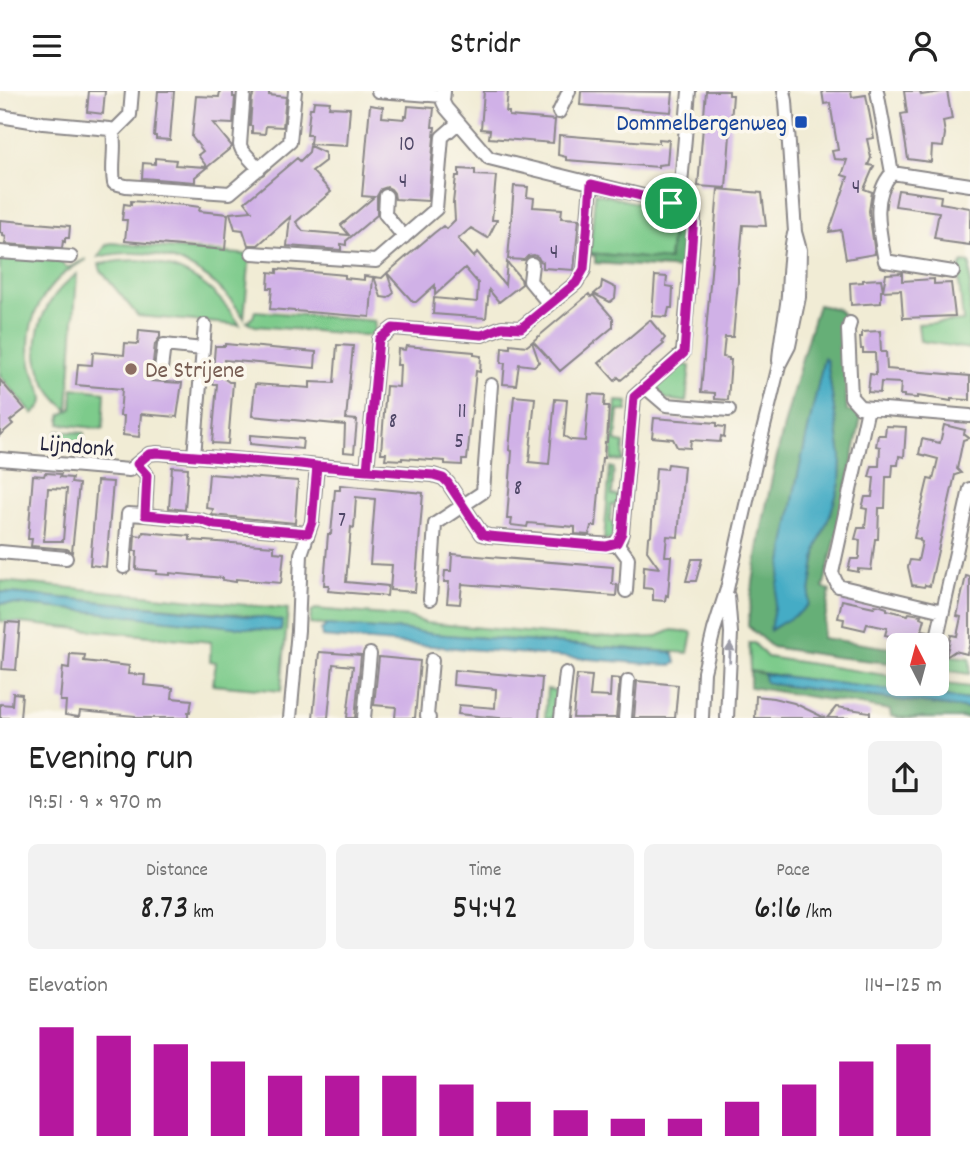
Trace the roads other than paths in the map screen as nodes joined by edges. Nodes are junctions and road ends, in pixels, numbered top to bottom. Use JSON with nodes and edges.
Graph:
{"nodes":[{"id":1,"x":131,"y":91,"type":"edge"},
{"id":2,"x":244,"y":91,"type":"edge"},
{"id":3,"x":295,"y":91,"type":"edge"},
{"id":4,"x":377,"y":91,"type":"edge"},
{"id":5,"x":569,"y":91,"type":"edge"},
{"id":6,"x":689,"y":91,"type":"edge"},
{"id":7,"x":877,"y":91,"type":"edge"},
{"id":8,"x":443,"y":93,"type":"edge"},
{"id":9,"x":786,"y":94,"type":"edge"},
{"id":10,"x":559,"y":112,"type":"dead end"},
{"id":11,"x":0,"y":116,"type":"edge"},
{"id":12,"x":458,"y":123,"type":"junction"},
{"id":13,"x":113,"y":132,"type":"junction"},
{"id":14,"x":259,"y":169,"type":"junction"},
{"id":15,"x":892,"y":173,"type":"junction"},
{"id":16,"x":591,"y":184,"type":"junction"},
{"id":17,"x":970,"y":185,"type":"edge"},
{"id":18,"x":386,"y":196,"type":"dead end"},
{"id":19,"x":671,"y":203,"type":"junction"},
{"id":20,"x":404,"y":237,"type":"junction"},
{"id":21,"x":0,"y":252,"type":"edge"},
{"id":22,"x":252,"y":253,"type":"dead end"},
{"id":23,"x":71,"y":257,"type":"dead end"},
{"id":24,"x":532,"y":264,"type":"dead end"},
{"id":25,"x":954,"y":272,"type":"dead end"},
{"id":26,"x":549,"y":304,"type":"junction"},
{"id":27,"x":850,"y":323,"type":"dead end"},
{"id":28,"x":205,"y":325,"type":"dead end"},
{"id":29,"x":203,"y":349,"type":"junction"},
{"id":30,"x":161,"y":369,"type":"dead end"},
{"id":31,"x":491,"y":385,"type":"dead end"},
{"id":32,"x":645,"y":387,"type":"junction"},
{"id":33,"x":868,"y":408,"type":"junction"},
{"id":34,"x":729,"y":410,"type":"dead end"},
{"id":35,"x":970,"y":416,"type":"edge"},
{"id":36,"x":194,"y":456,"type":"junction"},
{"id":37,"x":0,"y":459,"type":"edge"},
{"id":38,"x":137,"y":464,"type":"junction"},
{"id":39,"x":317,"y":466,"type":"junction"},
{"id":40,"x":367,"y":470,"type":"junction"},
{"id":41,"x":970,"y":489,"type":"edge"},
{"id":42,"x":462,"y":505,"type":"junction"},
{"id":43,"x":145,"y":515,"type":"junction"},
{"id":44,"x":308,"y":533,"type":"junction"},
{"id":45,"x":617,"y":543,"type":"junction"},
{"id":46,"x":0,"y":552,"type":"edge"},
{"id":47,"x":66,"y":558,"type":"dead end"},
{"id":48,"x":124,"y":568,"type":"dead end"},
{"id":49,"x":727,"y":589,"type":"junction"},
{"id":50,"x":626,"y":591,"type":"dead end"},
{"id":51,"x":429,"y":599,"type":"dead end"},
{"id":52,"x":943,"y":611,"type":"junction"},
{"id":53,"x":938,"y":633,"type":"edge"},
{"id":54,"x":370,"y":654,"type":"dead end"},
{"id":55,"x":432,"y":660,"type":"dead end"},
{"id":56,"x":566,"y":673,"type":"dead end"},
{"id":57,"x":628,"y":681,"type":"dead end"},
{"id":58,"x":290,"y":718,"type":"edge"},
{"id":59,"x":364,"y":718,"type":"edge"},
{"id":60,"x":429,"y":718,"type":"edge"},
{"id":61,"x":561,"y":718,"type":"edge"},
{"id":62,"x":625,"y":718,"type":"edge"},
{"id":63,"x":702,"y":718,"type":"edge"},
{"id":64,"x":727,"y":718,"type":"edge"}],
"edges":[{"from":1,"to":13,"type":"street"},
{"from":2,"to":14,"type":"street"},
{"from":3,"to":14,"type":"street"},
{"from":4,"to":8,"type":"street"},
{"from":5,"to":10,"type":"street"},
{"from":6,"to":19,"type":"street"},
{"from":7,"to":15,"type":"street"},
{"from":8,"to":12,"type":"street"},
{"from":9,"to":49,"type":"street"},
{"from":11,"to":13,"type":"street"},
{"from":12,"to":16,"type":"street"},
{"from":12,"to":20,"type":"street"},
{"from":13,"to":14,"type":"street"},
{"from":15,"to":17,"type":"street"},
{"from":15,"to":25,"type":"street"},
{"from":16,"to":19,"type":"street"},
{"from":16,"to":26,"type":"street"},
{"from":18,"to":20,"type":"street"},
{"from":19,"to":32,"type":"street"},
{"from":20,"to":22,"type":"street"},
{"from":21,"to":23,"type":"street"},
{"from":24,"to":26,"type":"street"},
{"from":26,"to":40,"type":"street"},
{"from":27,"to":33,"type":"street"},
{"from":28,"to":29,"type":"street"},
{"from":29,"to":30,"type":"street"},
{"from":29,"to":36,"type":"street"},
{"from":31,"to":42,"type":"street"},
{"from":32,"to":34,"type":"street"},
{"from":32,"to":45,"type":"street"},
{"from":33,"to":35,"type":"street"},
{"from":33,"to":52,"type":"street"},
{"from":36,"to":38,"type":"street","name":"Lijndonk"},
{"from":36,"to":39,"type":"street","name":"Lijndonk"},
{"from":37,"to":38,"type":"street","name":"Lijndonk"},
{"from":38,"to":43,"type":"street"},
{"from":39,"to":40,"type":"street","name":"Lijndonk"},
{"from":39,"to":44,"type":"street"},
{"from":40,"to":42,"type":"street","name":"Lijndonk"},
{"from":41,"to":52,"type":"street"},
{"from":42,"to":45,"type":"street","name":"Lijndonk"},
{"from":42,"to":51,"type":"street"},
{"from":43,"to":44,"type":"street"},
{"from":43,"to":48,"type":"street"},
{"from":44,"to":58,"type":"street"},
{"from":45,"to":50,"type":"street"},
{"from":46,"to":47,"type":"street"},
{"from":49,"to":63,"type":"street"},
{"from":64,"to":49,"type":"street","one_way":true},
{"from":52,"to":53,"type":"street"},
{"from":54,"to":59,"type":"street"},
{"from":55,"to":60,"type":"street"},
{"from":56,"to":61,"type":"street"},
{"from":57,"to":62,"type":"street"}]}
